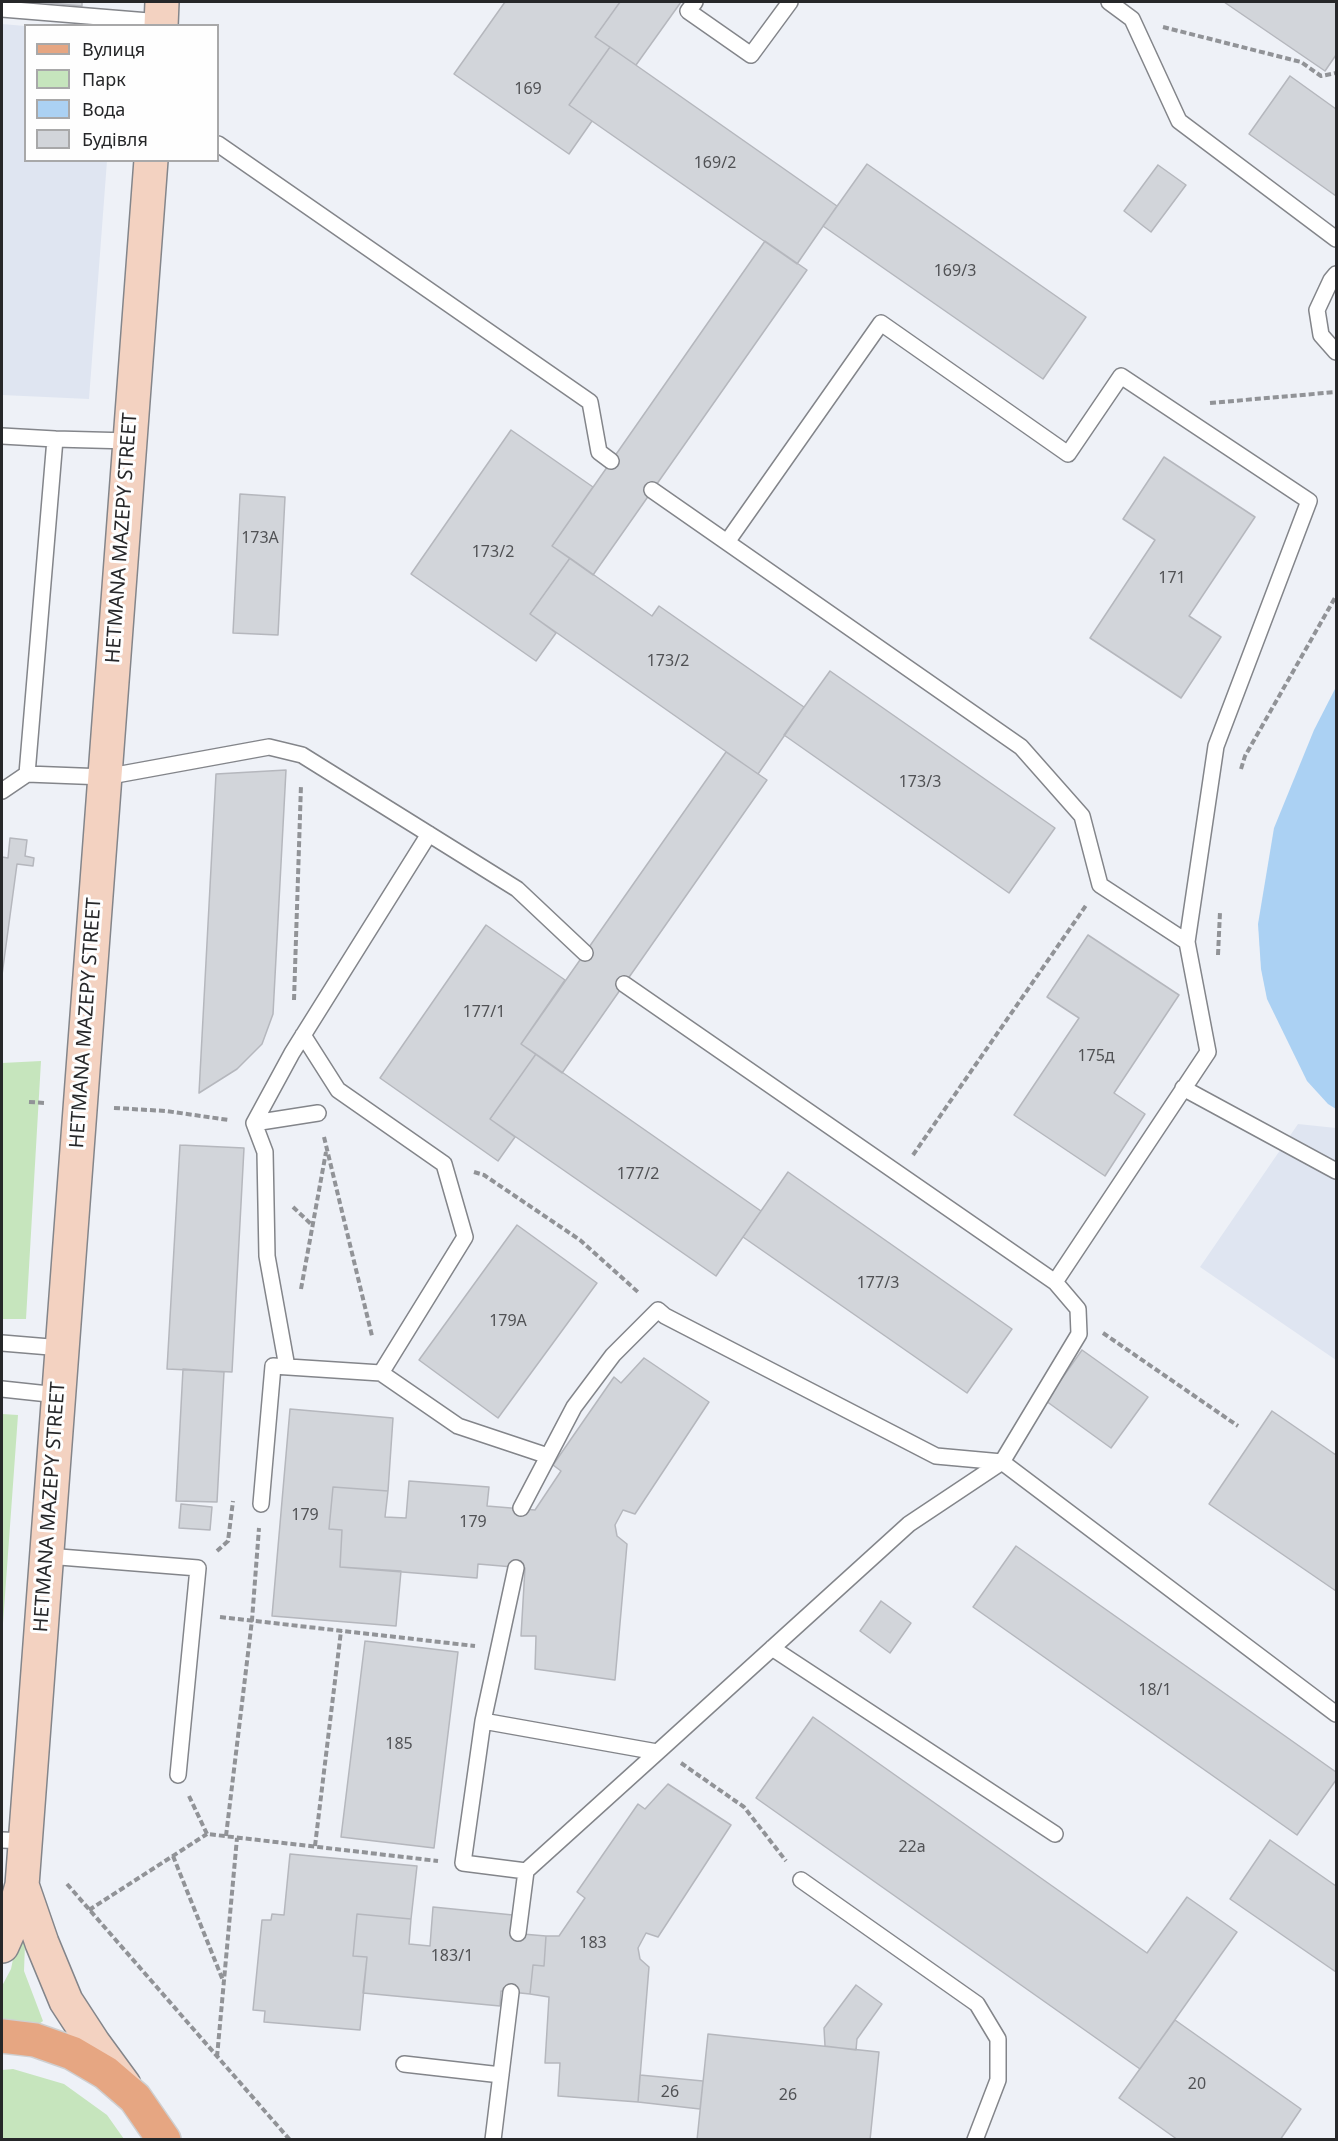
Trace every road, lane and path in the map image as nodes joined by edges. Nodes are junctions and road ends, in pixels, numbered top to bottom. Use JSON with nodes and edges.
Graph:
{"nodes":[{"id":1,"x":695,"y":2,"type":"edge"},
{"id":2,"x":790,"y":2,"type":"edge"},
{"id":3,"x":1109,"y":2,"type":"edge"},
{"id":4,"x":2,"y":9,"type":"edge"},
{"id":5,"x":161,"y":16,"type":"edge"},
{"id":6,"x":1132,"y":20,"type":"junction"},
{"id":7,"x":1336,"y":73,"type":"edge"},
{"id":8,"x":219,"y":145,"type":"edge"},
{"id":9,"x":151,"y":162,"type":"edge"},
{"id":10,"x":1336,"y":238,"type":"edge"},
{"id":11,"x":1336,"y":274,"type":"edge"},
{"id":12,"x":1336,"y":352,"type":"edge"},
{"id":13,"x":1336,"y":392,"type":"edge"},
{"id":14,"x":1168,"y":407,"type":"junction"},
{"id":15,"x":2,"y":436,"type":"edge"},
{"id":16,"x":55,"y":439,"type":"junction"},
{"id":17,"x":130,"y":441,"type":"junction"},
{"id":18,"x":611,"y":461,"type":"dead end"},
{"id":19,"x":652,"y":490,"type":"dead end"},
{"id":20,"x":727,"y":542,"type":"junction"},
{"id":21,"x":1336,"y":596,"type":"edge"},
{"id":22,"x":302,"y":755,"type":"junction"},
{"id":23,"x":27,"y":774,"type":"junction"},
{"id":24,"x":105,"y":777,"type":"junction"},
{"id":25,"x":1239,"y":777,"type":"dead end"},
{"id":26,"x":2,"y":791,"type":"edge"},
{"id":27,"x":429,"y":834,"type":"junction"},
{"id":28,"x":1100,"y":885,"type":"junction"},
{"id":29,"x":1220,"y":909,"type":"dead end"},
{"id":30,"x":1186,"y":942,"type":"junction"},
{"id":31,"x":585,"y":953,"type":"dead end"},
{"id":32,"x":1217,"y":964,"type":"dead end"},
{"id":33,"x":624,"y":984,"type":"dead end"},
{"id":34,"x":303,"y":1035,"type":"junction"},
{"id":35,"x":292,"y":1053,"type":"junction"},
{"id":36,"x":1183,"y":1088,"type":"junction"},
{"id":37,"x":29,"y":1102,"type":"dead end"},
{"id":38,"x":80,"y":1106,"type":"junction"},
{"id":39,"x":318,"y":1113,"type":"joint"},
{"id":40,"x":254,"y":1123,"type":"junction"},
{"id":41,"x":327,"y":1149,"type":"junction"},
{"id":42,"x":444,"y":1164,"type":"junction"},
{"id":43,"x":1336,"y":1170,"type":"edge"},
{"id":44,"x":899,"y":1175,"type":"junction"},
{"id":45,"x":1055,"y":1282,"type":"junction"},
{"id":46,"x":300,"y":1290,"type":"dead end"},
{"id":47,"x":658,"y":1310,"type":"junction"},
{"id":48,"x":1078,"y":1316,"type":"junction"},
{"id":49,"x":2,"y":1343,"type":"edge"},
{"id":50,"x":62,"y":1348,"type":"junction"},
{"id":51,"x":286,"y":1367,"type":"junction"},
{"id":52,"x":381,"y":1373,"type":"junction"},
{"id":53,"x":2,"y":1389,"type":"edge"},
{"id":54,"x":58,"y":1395,"type":"junction"},
{"id":55,"x":1238,"y":1426,"type":"dead end"},
{"id":56,"x":548,"y":1456,"type":"junction"},
{"id":57,"x":1002,"y":1462,"type":"junction"},
{"id":58,"x":261,"y":1504,"type":"dead end"},
{"id":59,"x":521,"y":1508,"type":"dead end"},
{"id":60,"x":260,"y":1521,"type":"dead end"},
{"id":61,"x":47,"y":1556,"type":"junction"},
{"id":62,"x":516,"y":1568,"type":"dead end"},
{"id":63,"x":194,"y":1614,"type":"junction"},
{"id":64,"x":252,"y":1620,"type":"junction"},
{"id":65,"x":341,"y":1631,"type":"junction"},
{"id":66,"x":772,"y":1648,"type":"junction"},
{"id":67,"x":499,"y":1649,"type":"junction"},
{"id":68,"x":1336,"y":1713,"type":"edge"},
{"id":69,"x":483,"y":1721,"type":"junction"},
{"id":70,"x":659,"y":1750,"type":"junction"},
{"id":71,"x":178,"y":1775,"type":"joint"},
{"id":72,"x":207,"y":1834,"type":"junction"},
{"id":73,"x":1055,"y":1834,"type":"dead end"},
{"id":74,"x":226,"y":1836,"type":"junction"},
{"id":75,"x":237,"y":1838,"type":"junction"},
{"id":76,"x":14,"y":1841,"type":"edge"},
{"id":77,"x":315,"y":1846,"type":"junction"},
{"id":78,"x":174,"y":1856,"type":"junction"},
{"id":79,"x":463,"y":1863,"type":"junction"},
{"id":80,"x":526,"y":1871,"type":"junction"},
{"id":81,"x":801,"y":1880,"type":"joint"},
{"id":82,"x":67,"y":1884,"type":"dead end"},
{"id":83,"x":22,"y":1885,"type":"junction"},
{"id":84,"x":89,"y":1910,"type":"junction"},
{"id":85,"x":518,"y":1933,"type":"dead end"},
{"id":86,"x":2,"y":1946,"type":"edge"},
{"id":87,"x":224,"y":1984,"type":"junction"},
{"id":88,"x":511,"y":1992,"type":"dead end"},
{"id":89,"x":2,"y":2036,"type":"edge"},
{"id":90,"x":218,"y":2057,"type":"junction"},
{"id":91,"x":404,"y":2064,"type":"dead end"},
{"id":92,"x":501,"y":2075,"type":"junction"},
{"id":93,"x":135,"y":2098,"type":"junction"},
{"id":94,"x":163,"y":2139,"type":"edge"},
{"id":95,"x":290,"y":2139,"type":"edge"},
{"id":96,"x":493,"y":2139,"type":"edge"},
{"id":97,"x":975,"y":2139,"type":"edge"}],
"edges":[{"from":1,"to":2,"type":"lane"},
{"from":3,"to":6,"type":"lane"},
{"from":4,"to":5,"type":"lane"},
{"from":6,"to":7,"type":"path"},
{"from":6,"to":10,"type":"lane"},
{"from":8,"to":18,"type":"lane"},
{"from":9,"to":17,"type":"main road","name":"HETMANA MAZEPY STREET"},
{"from":11,"to":12,"type":"lane"},
{"from":13,"to":14,"type":"path"},
{"from":14,"to":20,"type":"lane"},
{"from":14,"to":30,"type":"lane"},
{"from":15,"to":16,"type":"lane"},
{"from":16,"to":17,"type":"lane"},
{"from":16,"to":23,"type":"lane"},
{"from":17,"to":24,"type":"main road","name":"HETMANA MAZEPY STREET"},
{"from":19,"to":20,"type":"lane"},
{"from":20,"to":28,"type":"lane"},
{"from":21,"to":25,"type":"path"},
{"from":22,"to":24,"type":"lane"},
{"from":22,"to":27,"type":"lane"},
{"from":22,"to":35,"type":"path"},
{"from":23,"to":24,"type":"lane"},
{"from":23,"to":26,"type":"lane"},
{"from":24,"to":38,"type":"main road","name":"HETMANA MAZEPY STREET"},
{"from":27,"to":31,"type":"lane"},
{"from":27,"to":34,"type":"lane"},
{"from":28,"to":30,"type":"lane"},
{"from":28,"to":44,"type":"path"},
{"from":29,"to":32,"type":"path"},
{"from":30,"to":36,"type":"lane"},
{"from":33,"to":44,"type":"lane"},
{"from":34,"to":35,"type":"lane"},
{"from":34,"to":42,"type":"lane"},
{"from":35,"to":40,"type":"lane"},
{"from":36,"to":43,"type":"lane"},
{"from":36,"to":45,"type":"lane"},
{"from":37,"to":38,"type":"path"},
{"from":38,"to":40,"type":"path"},
{"from":38,"to":50,"type":"main road","name":"HETMANA MAZEPY STREET"},
{"from":39,"to":40,"type":"lane"},
{"from":39,"to":41,"type":"path"},
{"from":40,"to":51,"type":"lane"},
{"from":41,"to":46,"type":"path"},
{"from":41,"to":52,"type":"path"},
{"from":42,"to":47,"type":"path"},
{"from":42,"to":52,"type":"lane"},
{"from":44,"to":45,"type":"lane"},
{"from":45,"to":48,"type":"lane"},
{"from":47,"to":56,"type":"lane"},
{"from":47,"to":57,"type":"lane"},
{"from":48,"to":55,"type":"path"},
{"from":48,"to":57,"type":"lane"},
{"from":49,"to":50,"type":"lane"},
{"from":50,"to":54,"type":"main road","name":"HETMANA MAZEPY STREET"},
{"from":51,"to":52,"type":"lane"},
{"from":51,"to":58,"type":"lane"},
{"from":52,"to":56,"type":"lane"},
{"from":53,"to":54,"type":"lane"},
{"from":54,"to":61,"type":"main road","name":"HETMANA MAZEPY STREET"},
{"from":56,"to":59,"type":"lane"},
{"from":57,"to":66,"type":"lane"},
{"from":57,"to":68,"type":"lane"},
{"from":60,"to":64,"type":"path"},
{"from":61,"to":63,"type":"lane"},
{"from":61,"to":76,"type":"main road","name":"HETMANA MAZEPY STREET"},
{"from":62,"to":67,"type":"lane"},
{"from":63,"to":64,"type":"path"},
{"from":63,"to":71,"type":"lane"},
{"from":64,"to":65,"type":"path"},
{"from":64,"to":74,"type":"path"},
{"from":65,"to":67,"type":"path"},
{"from":65,"to":77,"type":"path"},
{"from":66,"to":70,"type":"lane"},
{"from":66,"to":73,"type":"lane"},
{"from":67,"to":69,"type":"lane"},
{"from":69,"to":70,"type":"lane"},
{"from":69,"to":79,"type":"lane"},
{"from":70,"to":80,"type":"lane"},
{"from":70,"to":81,"type":"path"},
{"from":71,"to":72,"type":"path"},
{"from":72,"to":74,"type":"path"},
{"from":72,"to":78,"type":"path"},
{"from":74,"to":75,"type":"path"},
{"from":75,"to":77,"type":"path"},
{"from":75,"to":87,"type":"path"},
{"from":76,"to":83,"type":"main road","name":"HETMANA MAZEPY STREET"},
{"from":77,"to":79,"type":"path"},
{"from":78,"to":84,"type":"path"},
{"from":78,"to":87,"type":"path"},
{"from":79,"to":80,"type":"lane"},
{"from":80,"to":85,"type":"lane"},
{"from":81,"to":97,"type":"lane"},
{"from":82,"to":84,"type":"path"},
{"from":83,"to":86,"type":"main road","name":"HETMANA MAZEPY STREET"},
{"from":83,"to":93,"type":"main road","name":"HETMANA MAZEPY STREET"},
{"from":84,"to":90,"type":"path"},
{"from":87,"to":90,"type":"path"},
{"from":88,"to":92,"type":"lane"},
{"from":89,"to":93,"type":"main road"},
{"from":90,"to":95,"type":"path"},
{"from":91,"to":92,"type":"lane"},
{"from":92,"to":96,"type":"lane"},
{"from":93,"to":94,"type":"main road"}]}
